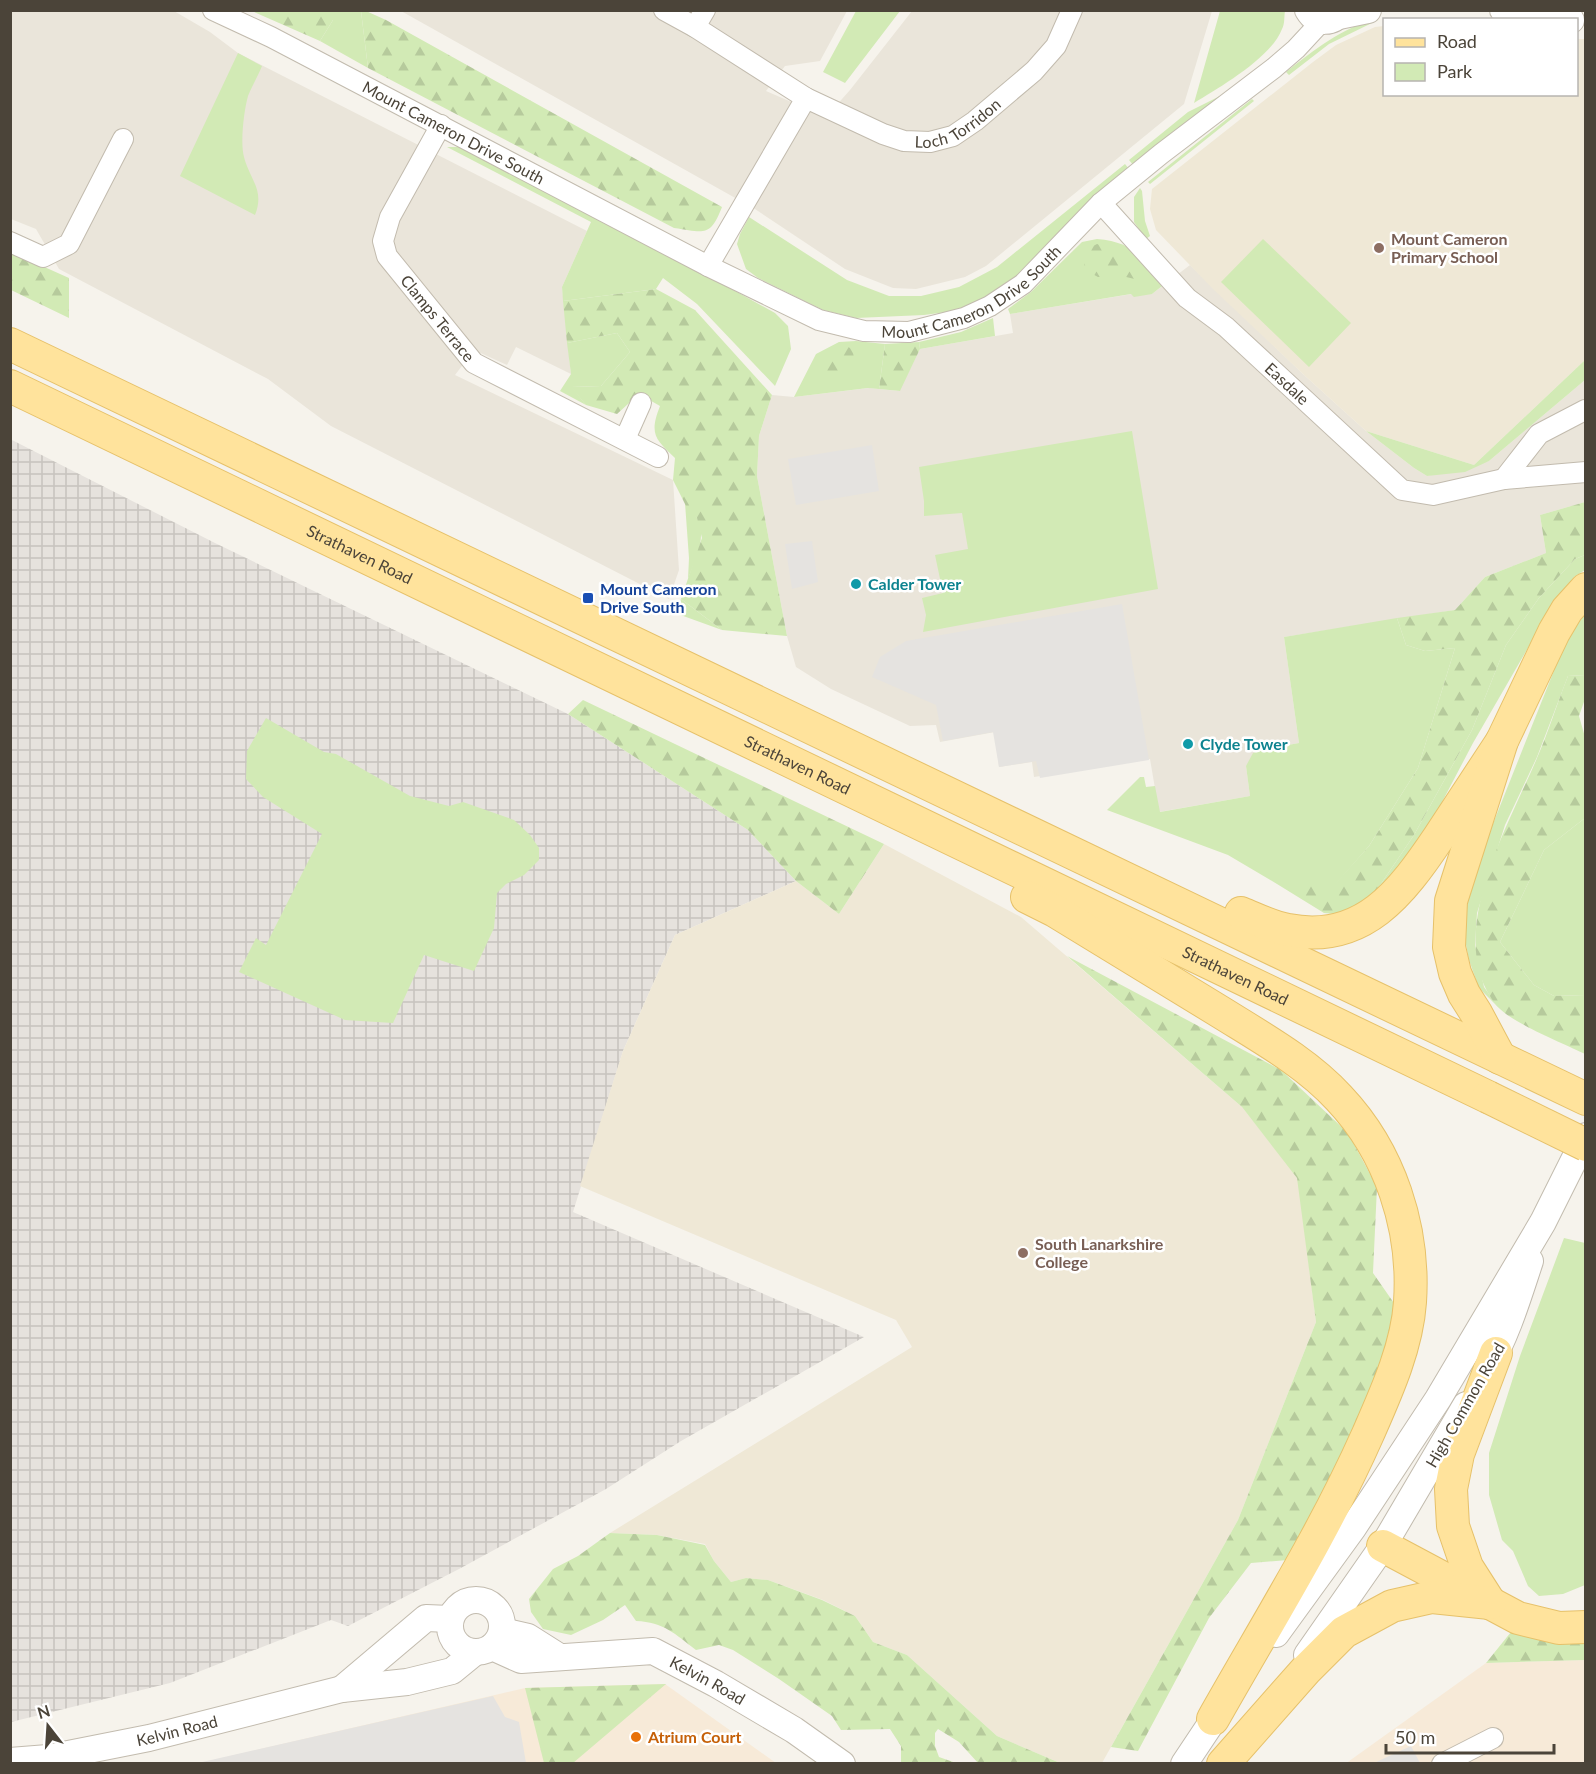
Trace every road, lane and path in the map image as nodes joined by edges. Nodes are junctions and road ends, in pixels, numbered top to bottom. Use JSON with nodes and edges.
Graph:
{"nodes":[{"id":1,"x":213,"y":10,"type":"edge"},
{"id":2,"x":664,"y":10,"type":"edge"},
{"id":3,"x":1072,"y":10,"type":"edge"},
{"id":4,"x":1368,"y":10,"type":"edge"},
{"id":5,"x":1503,"y":10,"type":"edge"},
{"id":6,"x":1328,"y":15,"type":"edge"},
{"id":7,"x":1557,"y":18,"type":"edge"},
{"id":8,"x":700,"y":19,"type":"edge"},
{"id":9,"x":806,"y":98,"type":"junction"},
{"id":10,"x":441,"y":125,"type":"junction"},
{"id":11,"x":123,"y":139,"type":"dead end"},
{"id":12,"x":1101,"y":203,"type":"junction"},
{"id":13,"x":10,"y":242,"type":"edge"},
{"id":14,"x":708,"y":266,"type":"junction"},
{"id":15,"x":10,"y":344,"type":"edge"},
{"id":16,"x":10,"y":386,"type":"edge"},
{"id":17,"x":641,"y":403,"type":"dead end"},
{"id":18,"x":1585,"y":410,"type":"edge"},
{"id":19,"x":625,"y":439,"type":"junction"},
{"id":20,"x":658,"y":457,"type":"dead end"},
{"id":21,"x":1586,"y":472,"type":"edge"},
{"id":22,"x":1504,"y":479,"type":"junction"},
{"id":23,"x":1586,"y":589,"type":"edge"},
{"id":24,"x":1502,"y":741,"type":"junction"},
{"id":25,"x":831,"y":780,"type":"junction"},
{"id":26,"x":986,"y":811,"type":"junction"},
{"id":27,"x":1500,"y":1058,"type":"junction"},
{"id":28,"x":1586,"y":1099,"type":"edge"},
{"id":29,"x":1586,"y":1136,"type":"edge"},
{"id":30,"x":1586,"y":1145,"type":"edge"},
{"id":31,"x":1543,"y":1222,"type":"junction"},
{"id":32,"x":1496,"y":1353,"type":"junction"},
{"id":33,"x":1353,"y":1528,"type":"junction"},
{"id":34,"x":1383,"y":1546,"type":"junction"},
{"id":35,"x":1490,"y":1603,"type":"junction"},
{"id":36,"x":450,"y":1619,"type":"junction"},
{"id":37,"x":1586,"y":1627,"type":"edge"},
{"id":38,"x":490,"y":1644,"type":"junction"},
{"id":39,"x":342,"y":1689,"type":"junction"},
{"id":40,"x":1213,"y":1719,"type":"junction"},
{"id":41,"x":1493,"y":1738,"type":"dead end"},
{"id":42,"x":10,"y":1761,"type":"edge"},
{"id":43,"x":842,"y":1764,"type":"edge"},
{"id":44,"x":1184,"y":1764,"type":"edge"},
{"id":45,"x":1222,"y":1764,"type":"edge"},
{"id":46,"x":1442,"y":1764,"type":"edge"}],
"edges":[{"from":1,"to":10,"type":"street","name":"Mount Cameron Drive South"},
{"from":2,"to":8,"type":"street","name":"Loch Torridon"},
{"from":3,"to":9,"type":"street","name":"Loch Torridon"},
{"from":4,"to":6,"type":"street"},
{"from":5,"to":7,"type":"street"},
{"from":6,"to":12,"type":"street","name":"Mount Cameron Drive South"},
{"from":8,"to":9,"type":"street","name":"Loch Torridon"},
{"from":9,"to":14,"type":"street"},
{"from":10,"to":14,"type":"street","name":"Mount Cameron Drive South"},
{"from":10,"to":19,"type":"street","name":"Clamps Terrace"},
{"from":11,"to":13,"type":"street"},
{"from":12,"to":14,"type":"street","name":"Mount Cameron Drive South"},
{"from":12,"to":22,"type":"street","name":"Easdale"},
{"from":15,"to":26,"type":"main road"},
{"from":16,"to":25,"type":"main road","name":"Strathaven Road"},
{"from":17,"to":19,"type":"street"},
{"from":18,"to":22,"type":"street"},
{"from":19,"to":20,"type":"street","name":"Clamps Terrace"},
{"from":21,"to":22,"type":"street","name":"Easdale"},
{"from":23,"to":24,"type":"main road"},
{"from":24,"to":26,"type":"main road"},
{"from":24,"to":27,"type":"main road"},
{"from":25,"to":30,"type":"main road","name":"Strathaven Road","bridge":true},
{"from":25,"to":40,"type":"main road"},
{"from":26,"to":27,"type":"main road"},
{"from":27,"to":28,"type":"main road"},
{"from":29,"to":31,"type":"street","name":"High Common Road"},
{"from":31,"to":32,"type":"street","name":"High Common Road"},
{"from":31,"to":33,"type":"street","name":"High Common Road"},
{"from":32,"to":34,"type":"street","name":"High Common Road"},
{"from":32,"to":35,"type":"main road"},
{"from":33,"to":34,"type":"street"},
{"from":33,"to":40,"type":"street","name":"High Common Road"},
{"from":34,"to":35,"type":"main road"},
{"from":34,"to":45,"type":"street","name":"High Common Road"},
{"from":35,"to":37,"type":"main road"},
{"from":35,"to":45,"type":"main road"},
{"from":36,"to":38,"type":"street","name":"Kelvin Road"},
{"from":36,"to":38,"type":"street"},
{"from":36,"to":39,"type":"street","name":"Kelvin Road"},
{"from":38,"to":39,"type":"street","name":"Kelvin Road"},
{"from":38,"to":43,"type":"street","name":"Kelvin Road"},
{"from":39,"to":42,"type":"street","name":"Kelvin Road"},
{"from":40,"to":44,"type":"street","name":"High Common Road"},
{"from":41,"to":46,"type":"street"}]}
